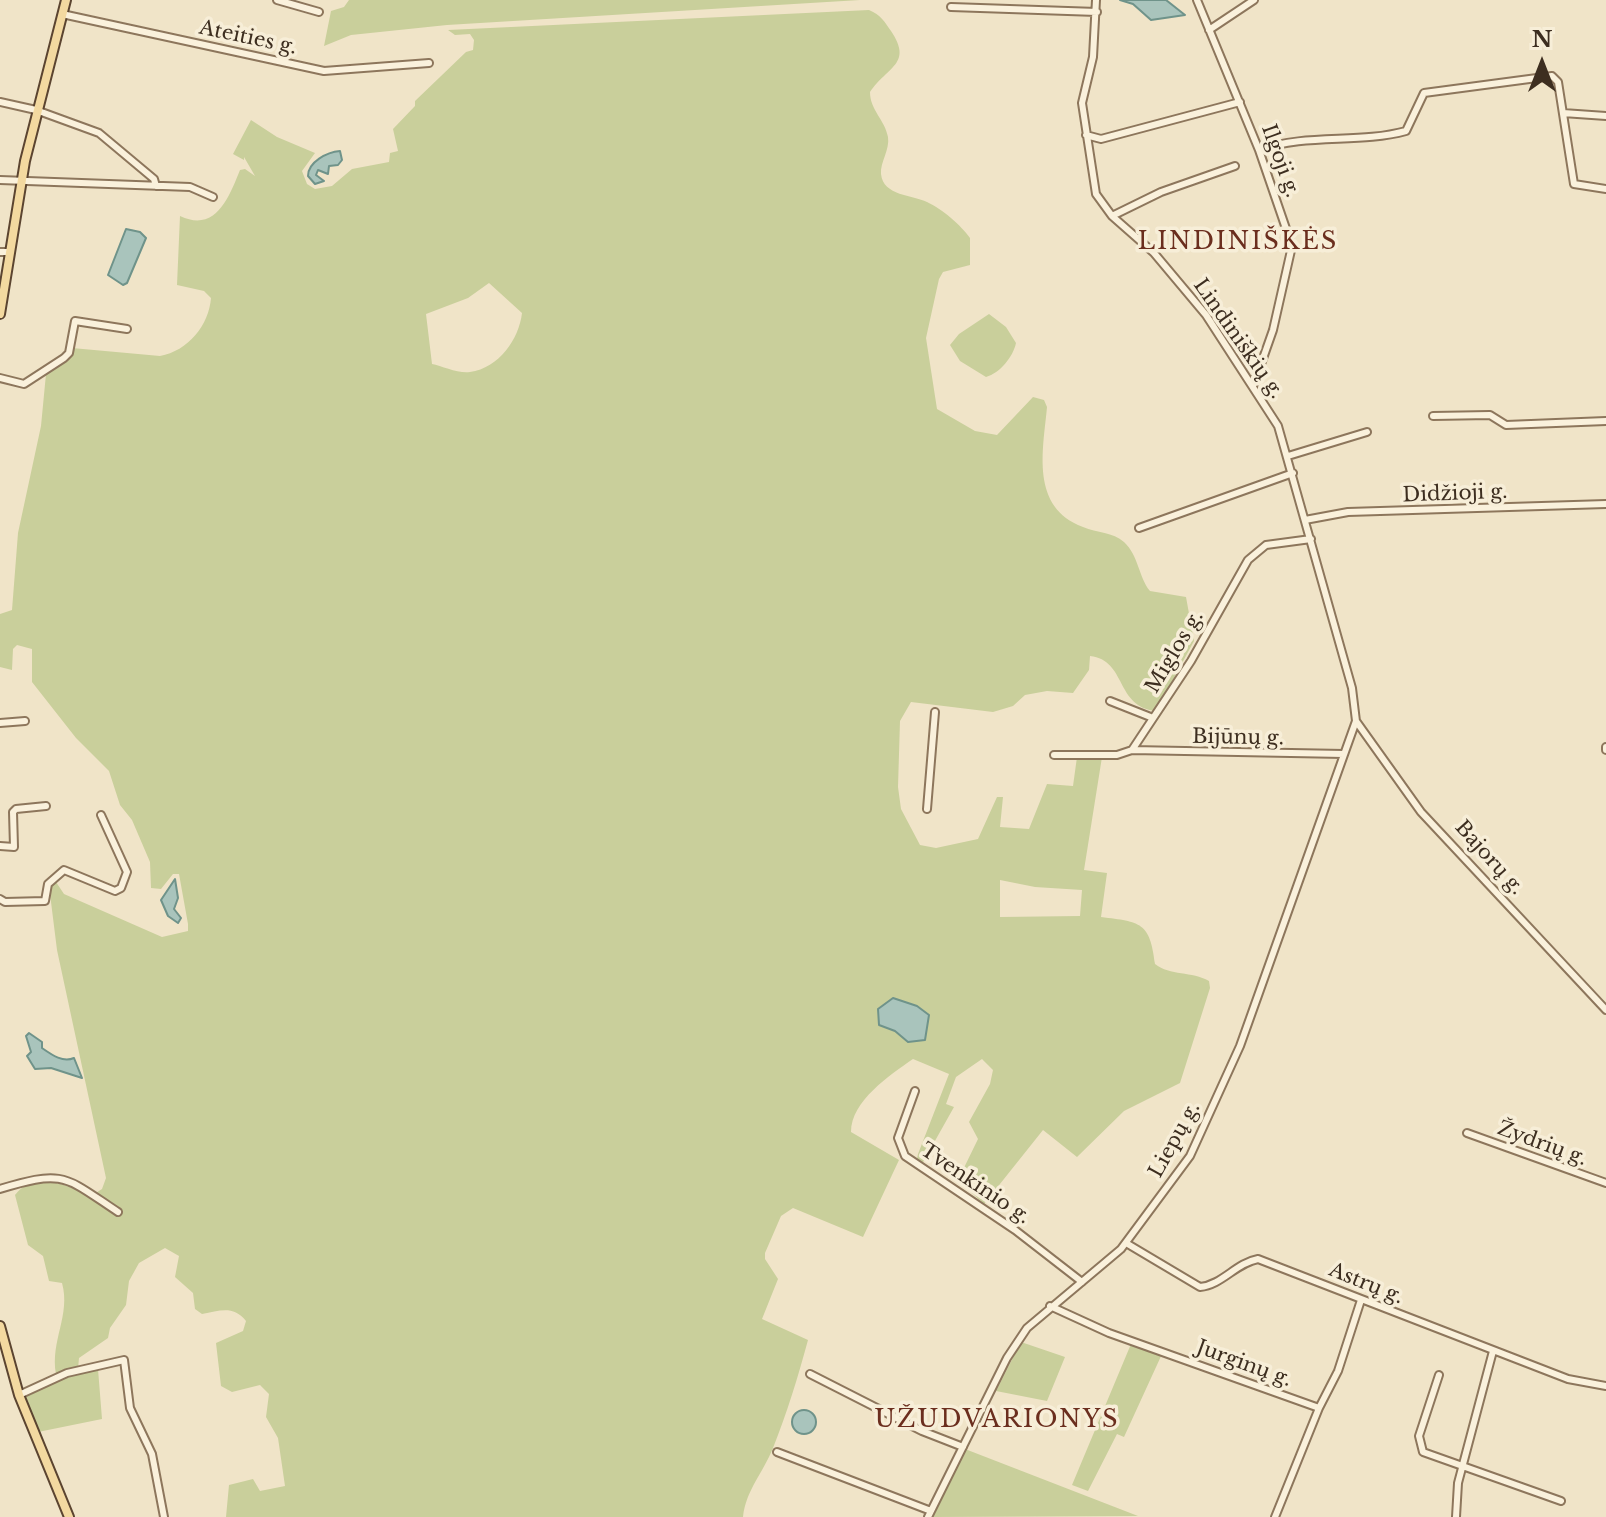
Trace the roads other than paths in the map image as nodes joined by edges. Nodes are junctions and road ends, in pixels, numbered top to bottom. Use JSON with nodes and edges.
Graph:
{"nodes":[{"id":1,"x":66,"y":0,"type":"edge"},
{"id":2,"x":277,"y":0,"type":"edge"},
{"id":3,"x":1096,"y":0,"type":"edge"},
{"id":4,"x":1197,"y":0,"type":"edge"},
{"id":5,"x":1254,"y":0,"type":"edge"},
{"id":6,"x":951,"y":7,"type":"dead end"},
{"id":7,"x":319,"y":12,"type":"dead end"},
{"id":8,"x":1097,"y":12,"type":"junction"},
{"id":9,"x":62,"y":14,"type":"junction"},
{"id":10,"x":1209,"y":30,"type":"junction"},
{"id":11,"x":429,"y":63,"type":"dead end"},
{"id":12,"x":0,"y":102,"type":"edge"},
{"id":13,"x":1240,"y":102,"type":"junction"},
{"id":14,"x":36,"y":110,"type":"junction"},
{"id":15,"x":1563,"y":113,"type":"junction"},
{"id":16,"x":1606,"y":116,"type":"edge"},
{"id":17,"x":1086,"y":135,"type":"junction"},
{"id":18,"x":1101,"y":139,"type":"junction"},
{"id":19,"x":1259,"y":150,"type":"junction"},
{"id":20,"x":1090,"y":156,"type":"junction"},
{"id":21,"x":1235,"y":166,"type":"dead end"},
{"id":22,"x":0,"y":180,"type":"edge"},
{"id":23,"x":21,"y":180,"type":"junction"},
{"id":24,"x":156,"y":186,"type":"junction"},
{"id":25,"x":1606,"y":189,"type":"edge"},
{"id":26,"x":213,"y":197,"type":"dead end"},
{"id":27,"x":1112,"y":216,"type":"junction"},
{"id":28,"x":4,"y":252,"type":"edge"},
{"id":29,"x":0,"y":314,"type":"edge"},
{"id":30,"x":127,"y":329,"type":"dead end"},
{"id":31,"x":0,"y":378,"type":"edge"},
{"id":32,"x":1254,"y":384,"type":"junction"},
{"id":33,"x":1433,"y":416,"type":"dead end"},
{"id":34,"x":1606,"y":421,"type":"edge"},
{"id":35,"x":1367,"y":432,"type":"dead end"},
{"id":36,"x":1288,"y":456,"type":"junction"},
{"id":37,"x":1293,"y":473,"type":"junction"},
{"id":38,"x":1606,"y":504,"type":"edge"},
{"id":39,"x":1305,"y":520,"type":"junction"},
{"id":40,"x":1139,"y":528,"type":"dead end"},
{"id":41,"x":1311,"y":539,"type":"junction"},
{"id":42,"x":1110,"y":701,"type":"dead end"},
{"id":43,"x":935,"y":712,"type":"dead end"},
{"id":44,"x":1153,"y":718,"type":"junction"},
{"id":45,"x":25,"y":721,"type":"dead end"},
{"id":46,"x":1356,"y":721,"type":"junction"},
{"id":47,"x":0,"y":723,"type":"edge"},
{"id":48,"x":1132,"y":750,"type":"junction"},
{"id":49,"x":1344,"y":754,"type":"junction"},
{"id":50,"x":1054,"y":755,"type":"dead end"},
{"id":51,"x":46,"y":806,"type":"dead end"},
{"id":52,"x":927,"y":809,"type":"dead end"},
{"id":53,"x":101,"y":815,"type":"dead end"},
{"id":54,"x":0,"y":846,"type":"edge"},
{"id":55,"x":0,"y":899,"type":"edge"},
{"id":56,"x":1606,"y":1010,"type":"edge"},
{"id":57,"x":915,"y":1091,"type":"dead end"},
{"id":58,"x":1467,"y":1133,"type":"dead end"},
{"id":59,"x":1606,"y":1183,"type":"edge"},
{"id":60,"x":0,"y":1189,"type":"edge"},
{"id":61,"x":118,"y":1212,"type":"dead end"},
{"id":62,"x":1126,"y":1243,"type":"junction"},
{"id":63,"x":1082,"y":1282,"type":"junction"},
{"id":64,"x":1361,"y":1300,"type":"junction"},
{"id":65,"x":1050,"y":1306,"type":"junction"},
{"id":66,"x":0,"y":1326,"type":"edge"},
{"id":67,"x":1493,"y":1351,"type":"junction"},
{"id":68,"x":810,"y":1374,"type":"dead end"},
{"id":69,"x":1439,"y":1375,"type":"dead end"},
{"id":70,"x":1606,"y":1386,"type":"edge"},
{"id":71,"x":19,"y":1395,"type":"junction"},
{"id":72,"x":1319,"y":1408,"type":"junction"},
{"id":73,"x":963,"y":1447,"type":"junction"},
{"id":74,"x":777,"y":1452,"type":"dead end"},
{"id":75,"x":1462,"y":1468,"type":"junction"},
{"id":76,"x":1561,"y":1501,"type":"dead end"},
{"id":77,"x":929,"y":1514,"type":"edge"},
{"id":78,"x":1276,"y":1516,"type":"edge"},
{"id":79,"x":69,"y":1517,"type":"edge"},
{"id":80,"x":164,"y":1517,"type":"edge"},
{"id":81,"x":1286,"y":1517,"type":"edge"},
{"id":82,"x":1456,"y":1517,"type":"edge"}],
"edges":[{"from":1,"to":9,"type":"main road"},
{"from":2,"to":7,"type":"street"},
{"from":3,"to":8,"type":"street","name":"Lindiniškių g."},
{"from":4,"to":10,"type":"street","name":"Ilgoji g."},
{"from":5,"to":10,"type":"street"},
{"from":6,"to":8,"type":"street"},
{"from":8,"to":17,"type":"street","name":"Lindiniškių g."},
{"from":9,"to":11,"type":"street","name":"Ateities g."},
{"from":9,"to":14,"type":"main road"},
{"from":10,"to":13,"type":"street","name":"Ilgoji g."},
{"from":12,"to":14,"type":"street"},
{"from":13,"to":18,"type":"street"},
{"from":13,"to":19,"type":"street","name":"Ilgoji g."},
{"from":14,"to":23,"type":"main road"},
{"from":14,"to":24,"type":"street"},
{"from":15,"to":16,"type":"street"},
{"from":15,"to":19,"type":"street"},
{"from":15,"to":25,"type":"street"},
{"from":17,"to":18,"type":"street"},
{"from":17,"to":20,"type":"street","name":"Lindiniškių g."},
{"from":18,"to":20,"type":"street"},
{"from":19,"to":32,"type":"street","name":"Ilgoji g."},
{"from":20,"to":27,"type":"street","name":"Lindiniškių g."},
{"from":21,"to":27,"type":"street"},
{"from":22,"to":23,"type":"street"},
{"from":23,"to":24,"type":"street"},
{"from":23,"to":28,"type":"main road"},
{"from":24,"to":26,"type":"street"},
{"from":27,"to":32,"type":"street","name":"Lindiniškių g."},
{"from":28,"to":29,"type":"main road"},
{"from":30,"to":31,"type":"street"},
{"from":32,"to":36,"type":"street","name":"Lindiniškių g."},
{"from":33,"to":34,"type":"street"},
{"from":35,"to":36,"type":"street"},
{"from":36,"to":37,"type":"street","name":"Lindiniškių g."},
{"from":37,"to":39,"type":"street","name":"Lindiniškių g."},
{"from":37,"to":40,"type":"street"},
{"from":38,"to":39,"type":"street","name":"Didžioji g."},
{"from":39,"to":41,"type":"street","name":"Lindiniškių g."},
{"from":41,"to":44,"type":"street","name":"Miglos g."},
{"from":41,"to":46,"type":"street","name":"Lindiniškių g."},
{"from":42,"to":44,"type":"street"},
{"from":43,"to":52,"type":"street"},
{"from":44,"to":48,"type":"street","name":"Miglos g."},
{"from":45,"to":47,"type":"street"},
{"from":46,"to":49,"type":"street","name":"Liepų g."},
{"from":46,"to":56,"type":"street","name":"Bajorų g."},
{"from":48,"to":49,"type":"street","name":"Bijūnų g."},
{"from":48,"to":50,"type":"street"},
{"from":49,"to":62,"type":"street","name":"Liepų g."},
{"from":51,"to":54,"type":"street"},
{"from":53,"to":55,"type":"street"},
{"from":57,"to":63,"type":"street","name":"Tvenkinio g."},
{"from":58,"to":59,"type":"street","name":"Žydrių g."},
{"from":60,"to":61,"type":"street"},
{"from":62,"to":63,"type":"street","name":"Liepų g."},
{"from":62,"to":64,"type":"street","name":"Astrų g."},
{"from":63,"to":65,"type":"street","name":"Liepų g."},
{"from":64,"to":67,"type":"street","name":"Astrų g."},
{"from":64,"to":72,"type":"street"},
{"from":65,"to":72,"type":"street","name":"Jurginų g."},
{"from":65,"to":73,"type":"street","name":"Liepų g."},
{"from":66,"to":71,"type":"main road"},
{"from":67,"to":70,"type":"street","name":"Astrų g."},
{"from":67,"to":75,"type":"street"},
{"from":68,"to":73,"type":"street"},
{"from":69,"to":75,"type":"street"},
{"from":71,"to":79,"type":"main road"},
{"from":71,"to":80,"type":"street"},
{"from":72,"to":78,"type":"street"},
{"from":73,"to":77,"type":"street","name":"Liepų g."},
{"from":74,"to":77,"type":"street"},
{"from":75,"to":76,"type":"street"},
{"from":75,"to":82,"type":"street"},
{"from":78,"to":81,"type":"street"}]}
